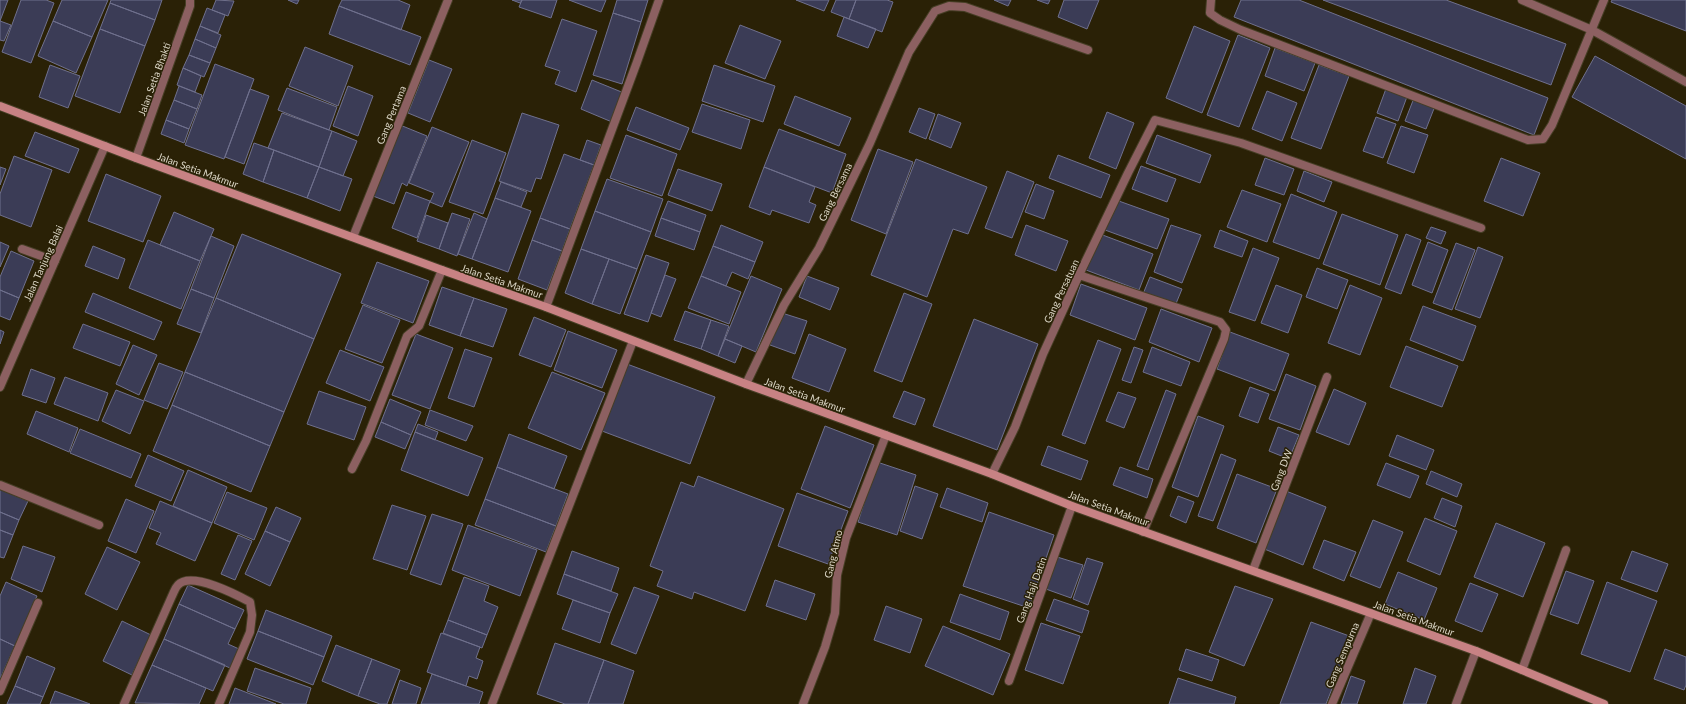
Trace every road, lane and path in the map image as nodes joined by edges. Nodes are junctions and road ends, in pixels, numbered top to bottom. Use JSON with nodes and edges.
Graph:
{"nodes":[{"id":1,"x":197,"y":0,"type":"edge"},
{"id":2,"x":448,"y":0,"type":"edge"},
{"id":3,"x":659,"y":0,"type":"edge"},
{"id":4,"x":1211,"y":0,"type":"edge"},
{"id":5,"x":1522,"y":0,"type":"edge"},
{"id":6,"x":1604,"y":0,"type":"edge"},
{"id":7,"x":190,"y":3,"type":"edge"},
{"id":8,"x":1592,"y":30,"type":"junction"},
{"id":9,"x":1088,"y":50,"type":"dead end"},
{"id":10,"x":1686,"y":82,"type":"edge"},
{"id":11,"x":0,"y":106,"type":"edge"},
{"id":12,"x":105,"y":146,"type":"junction"},
{"id":13,"x":136,"y":158,"type":"junction"},
{"id":14,"x":1481,"y":228,"type":"dead end"},
{"id":15,"x":353,"y":237,"type":"junction"},
{"id":16,"x":22,"y":249,"type":"dead end"},
{"id":17,"x":55,"y":261,"type":"junction"},
{"id":18,"x":442,"y":270,"type":"junction"},
{"id":19,"x":1079,"y":276,"type":"junction"},
{"id":20,"x":546,"y":307,"type":"junction"},
{"id":21,"x":633,"y":341,"type":"junction"},
{"id":22,"x":1327,"y":377,"type":"dead end"},
{"id":23,"x":746,"y":384,"type":"junction"},
{"id":24,"x":0,"y":388,"type":"edge"},
{"id":25,"x":886,"y":435,"type":"junction"},
{"id":26,"x":352,"y":469,"type":"dead end"},
{"id":27,"x":992,"y":474,"type":"junction"},
{"id":28,"x":0,"y":486,"type":"edge"},
{"id":29,"x":1072,"y":506,"type":"junction"},
{"id":30,"x":99,"y":525,"type":"dead end"},
{"id":31,"x":1143,"y":532,"type":"junction"},
{"id":32,"x":1566,"y":550,"type":"dead end"},
{"id":33,"x":1253,"y":570,"type":"junction"},
{"id":34,"x":38,"y":603,"type":"dead end"},
{"id":35,"x":1371,"y":613,"type":"junction"},
{"id":36,"x":1476,"y":651,"type":"junction"},
{"id":37,"x":1522,"y":670,"type":"junction"},
{"id":38,"x":1009,"y":681,"type":"dead end"},
{"id":39,"x":0,"y":692,"type":"edge"},
{"id":40,"x":124,"y":704,"type":"edge"},
{"id":41,"x":219,"y":704,"type":"edge"},
{"id":42,"x":492,"y":704,"type":"edge"},
{"id":43,"x":803,"y":704,"type":"edge"},
{"id":44,"x":1332,"y":704,"type":"edge"},
{"id":45,"x":1456,"y":704,"type":"edge"},
{"id":46,"x":1604,"y":704,"type":"edge"}],
"edges":[{"from":1,"to":7,"type":"street","name":"Jalan Setia Bhakti"},
{"from":2,"to":15,"type":"street","name":"Gang Pertama"},
{"from":3,"to":20,"type":"street"},
{"from":4,"to":8,"type":"street"},
{"from":5,"to":8,"type":"street"},
{"from":6,"to":8,"type":"street"},
{"from":7,"to":13,"type":"street","name":"Jalan Setia Bhakti"},
{"from":8,"to":10,"type":"street"},
{"from":9,"to":23,"type":"street","name":"Gang Bersama"},
{"from":11,"to":12,"type":"main road","name":"Jalan Setia Makmur"},
{"from":12,"to":13,"type":"main road","name":"Jalan Setia Makmur"},
{"from":12,"to":17,"type":"street","name":"Jalan Tanjung Balai"},
{"from":13,"to":15,"type":"main road","name":"Jalan Setia Makmur"},
{"from":14,"to":19,"type":"street","name":"Gang Persatuan"},
{"from":15,"to":18,"type":"main road","name":"Jalan Setia Makmur"},
{"from":16,"to":17,"type":"street"},
{"from":17,"to":24,"type":"street","name":"Jalan Tanjung Balai"},
{"from":18,"to":20,"type":"main road","name":"Jalan Setia Makmur"},
{"from":18,"to":26,"type":"street"},
{"from":19,"to":27,"type":"street","name":"Gang Persatuan"},
{"from":19,"to":31,"type":"street"},
{"from":20,"to":21,"type":"main road","name":"Jalan Setia Makmur"},
{"from":21,"to":23,"type":"main road","name":"Jalan Setia Makmur"},
{"from":21,"to":42,"type":"street"},
{"from":22,"to":33,"type":"street","name":"Gang DW"},
{"from":23,"to":25,"type":"main road","name":"Jalan Setia Makmur"},
{"from":25,"to":27,"type":"main road","name":"Jalan Setia Makmur"},
{"from":25,"to":43,"type":"street","name":"Gang Atmo"},
{"from":27,"to":29,"type":"main road","name":"Jalan Setia Makmur"},
{"from":28,"to":30,"type":"street"},
{"from":29,"to":31,"type":"main road","name":"Jalan Setia Makmur"},
{"from":29,"to":38,"type":"street","name":"Gang Haji Datin"},
{"from":31,"to":33,"type":"main road","name":"Jalan Setia Makmur"},
{"from":32,"to":37,"type":"street"},
{"from":33,"to":35,"type":"main road","name":"Jalan Setia Makmur"},
{"from":34,"to":39,"type":"street"},
{"from":35,"to":36,"type":"main road","name":"Jalan Setia Makmur"},
{"from":35,"to":44,"type":"street","name":"Gang Sempurna"},
{"from":36,"to":37,"type":"main road","name":"Jalan Setia Makmur"},
{"from":36,"to":45,"type":"street"},
{"from":37,"to":46,"type":"main road","name":"Jalan Setia Makmur"},
{"from":40,"to":41,"type":"street"}]}
